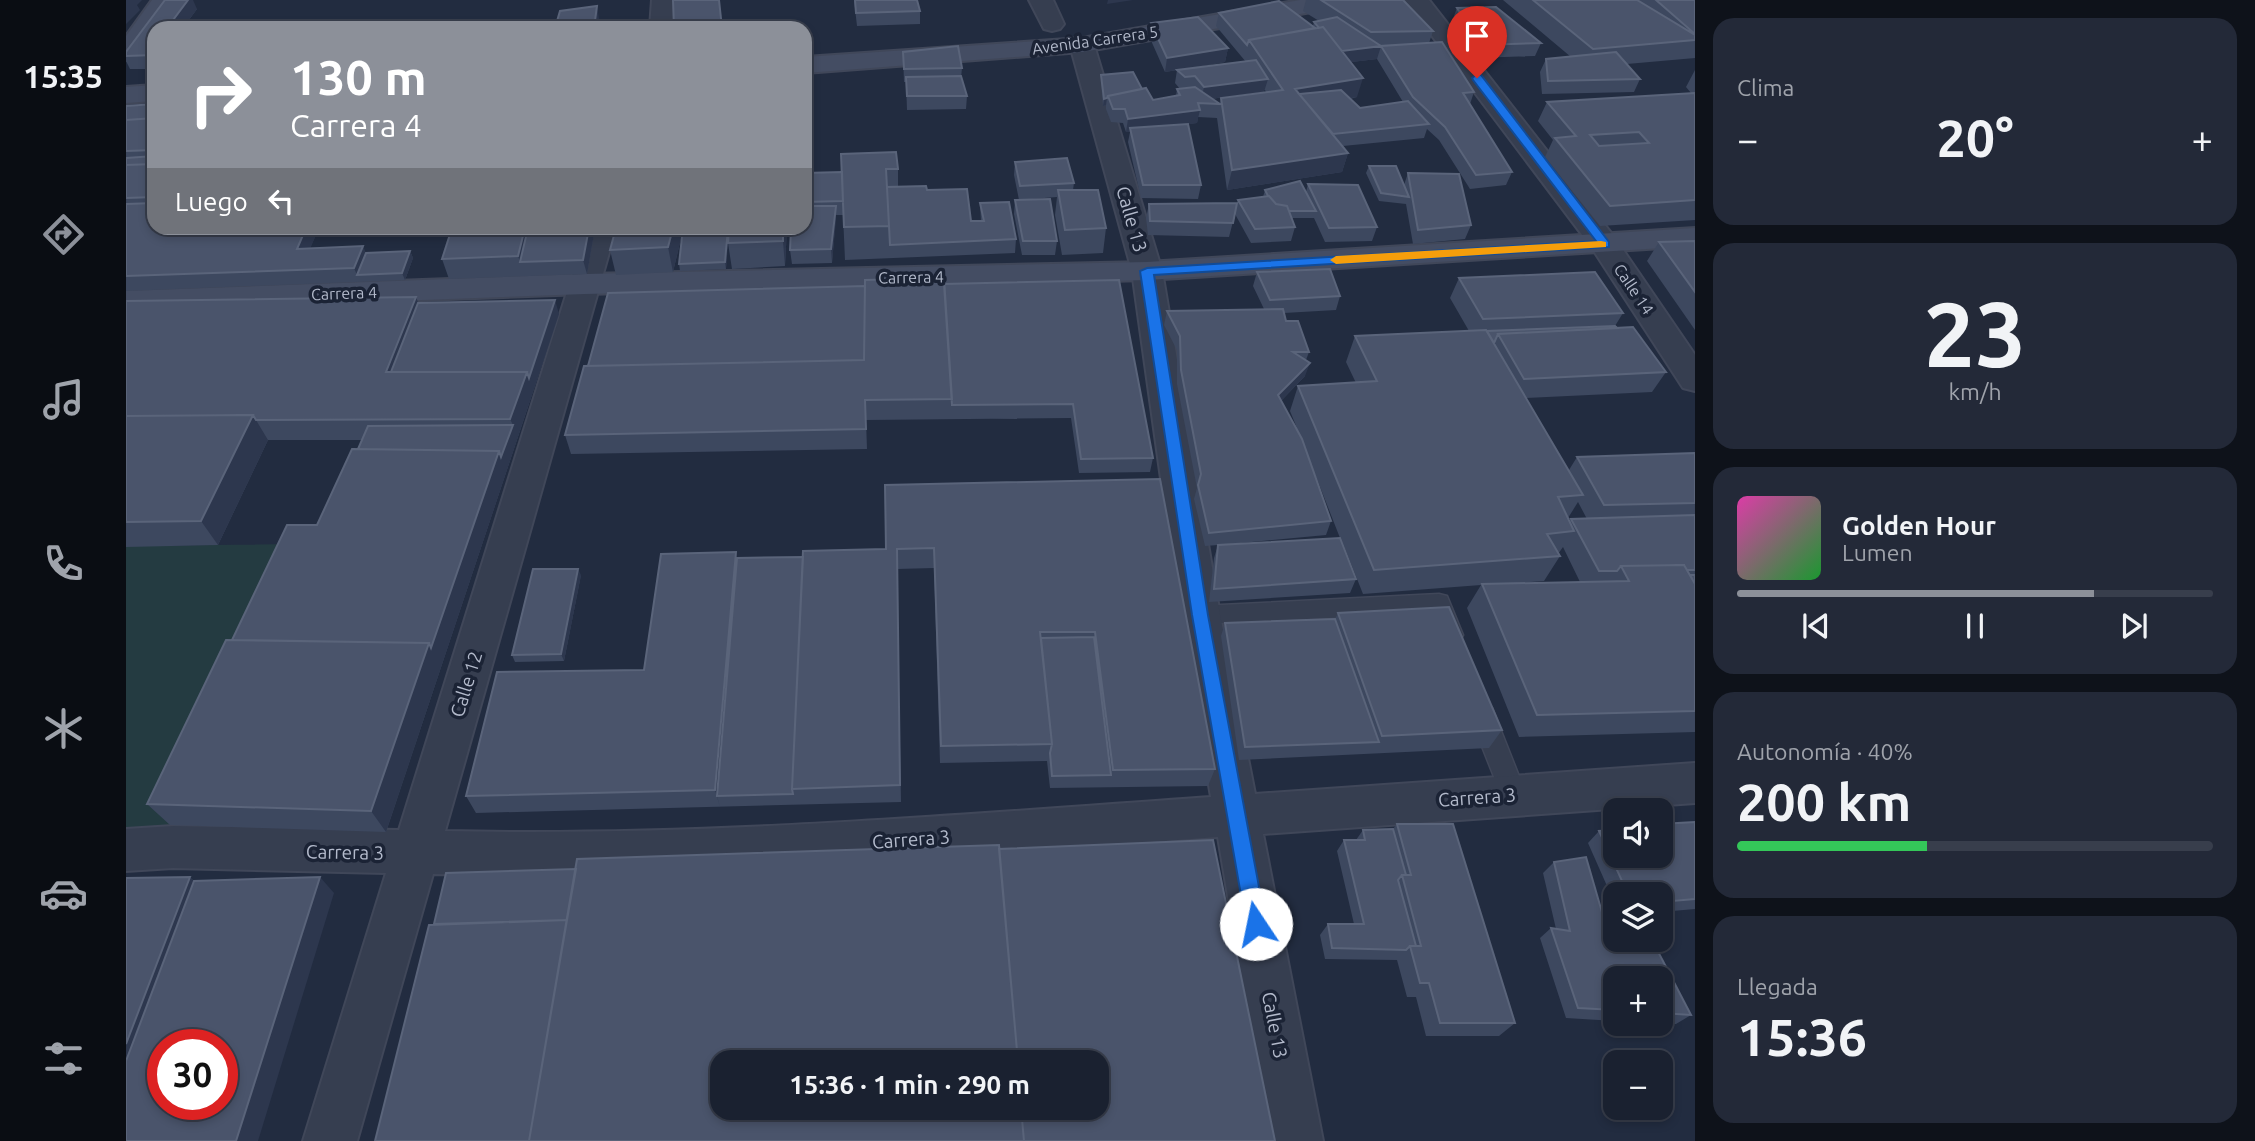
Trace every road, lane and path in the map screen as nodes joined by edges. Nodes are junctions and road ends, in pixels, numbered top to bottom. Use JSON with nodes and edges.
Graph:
{"nodes":[{"id":1,"x":164,"y":0,"type":"edge"},
{"id":2,"x":664,"y":0,"type":"edge"},
{"id":3,"x":1041,"y":0,"type":"edge"},
{"id":4,"x":1340,"y":0,"type":"edge"},
{"id":5,"x":1417,"y":0,"type":"edge"},
{"id":6,"x":149,"y":21,"type":"edge"},
{"id":7,"x":662,"y":21,"type":"edge"},
{"id":8,"x":147,"y":24,"type":"edge"},
{"id":9,"x":1071,"y":30,"type":"junction"},
{"id":10,"x":812,"y":43,"type":"edge"},
{"id":11,"x":126,"y":53,"type":"edge"},
{"id":12,"x":812,"y":64,"type":"edge"},
{"id":13,"x":147,"y":94,"type":"edge"},
{"id":14,"x":126,"y":95,"type":"edge"},
{"id":15,"x":147,"y":114,"type":"edge"},
{"id":16,"x":126,"y":115,"type":"edge"},
{"id":17,"x":599,"y":235,"type":"edge"},
{"id":18,"x":1695,"y":237,"type":"edge"},
{"id":19,"x":1604,"y":244,"type":"junction"},
{"id":20,"x":1147,"y":271,"type":"junction"},
{"id":21,"x":584,"y":284,"type":"junction"},
{"id":22,"x":126,"y":301,"type":"edge"},
{"id":23,"x":1695,"y":380,"type":"edge"},
{"id":24,"x":1200,"y":615,"type":"junction"},
{"id":25,"x":1459,"y":654,"type":"edge"},
{"id":26,"x":1474,"y":692,"type":"edge"},
{"id":27,"x":1695,"y":783,"type":"edge"},
{"id":28,"x":1513,"y":794,"type":"junction"},
{"id":29,"x":1236,"y":815,"type":"junction"},
{"id":30,"x":126,"y":850,"type":"edge"},
{"id":31,"x":416,"y":853,"type":"junction"},
{"id":32,"x":330,"y":1141,"type":"edge"},
{"id":33,"x":1296,"y":1141,"type":"edge"}],
"edges":[{"from":1,"to":6,"type":"street"},
{"from":2,"to":7,"type":"street"},
{"from":3,"to":9,"type":"street","name":"Calle 13"},
{"from":4,"to":9,"type":"street","name":"Avenida Carrera 5"},
{"from":5,"to":19,"type":"street","name":"Calle 14"},
{"from":8,"to":11,"type":"street"},
{"from":9,"to":10,"type":"street","name":"Avenida Carrera 5"},
{"from":9,"to":12,"type":"street","name":"Avenida Carrera 5"},
{"from":9,"to":20,"type":"street","name":"Calle 13"},
{"from":13,"to":14,"type":"street"},
{"from":15,"to":16,"type":"street"},
{"from":17,"to":21,"type":"street","name":"Calle 12"},
{"from":18,"to":19,"type":"street","name":"Carrera 4"},
{"from":19,"to":20,"type":"street","name":"Carrera 4"},
{"from":19,"to":23,"type":"street","name":"Calle 14"},
{"from":20,"to":21,"type":"street","name":"Carrera 4"},
{"from":20,"to":24,"type":"street","name":"Calle 13"},
{"from":21,"to":22,"type":"street","name":"Carrera 4"},
{"from":21,"to":31,"type":"street","name":"Calle 12"},
{"from":24,"to":25,"type":"lane"},
{"from":24,"to":29,"type":"street","name":"Calle 13"},
{"from":26,"to":28,"type":"lane"},
{"from":27,"to":28,"type":"street","name":"Carrera 3"},
{"from":28,"to":29,"type":"street","name":"Carrera 3"},
{"from":29,"to":31,"type":"street","name":"Carrera 3"},
{"from":29,"to":33,"type":"street","name":"Calle 13"},
{"from":30,"to":31,"type":"street","name":"Carrera 3"},
{"from":31,"to":32,"type":"street","name":"Calle 12"}]}
